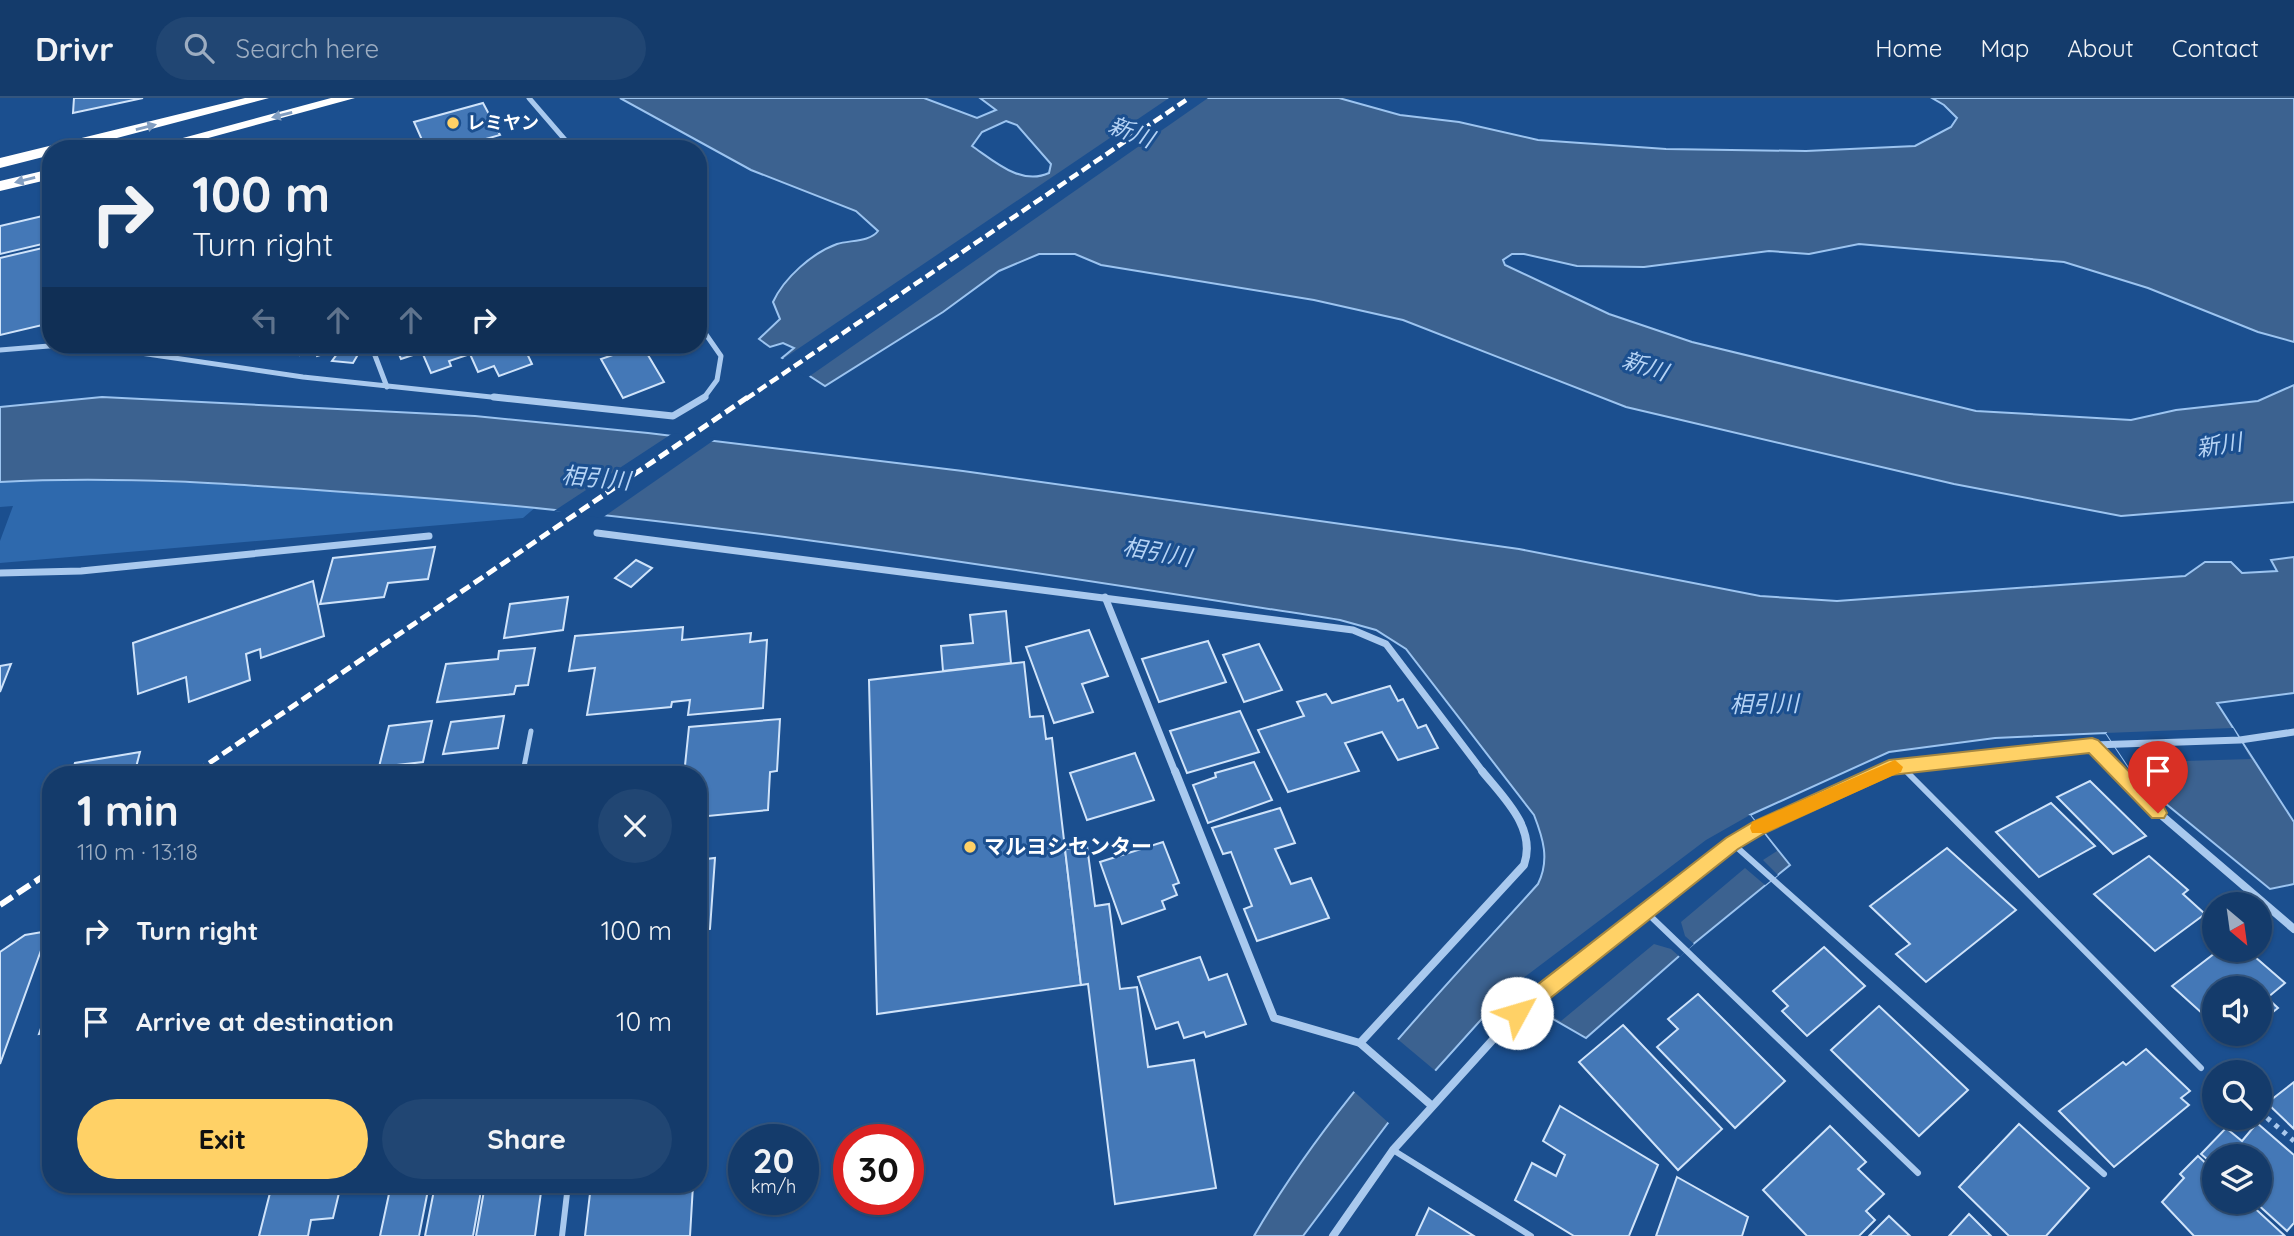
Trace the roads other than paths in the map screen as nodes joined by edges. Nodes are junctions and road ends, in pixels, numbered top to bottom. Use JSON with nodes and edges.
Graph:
{"nodes":[{"id":1,"x":262,"y":98,"type":"edge"},
{"id":2,"x":348,"y":98,"type":"edge"},
{"id":3,"x":529,"y":98,"type":"edge"},
{"id":4,"x":93,"y":140,"type":"edge"},
{"id":5,"x":184,"y":140,"type":"edge"},
{"id":6,"x":565,"y":140,"type":"edge"},
{"id":7,"x":42,"y":152,"type":"edge"},
{"id":8,"x":0,"y":163,"type":"edge"},
{"id":9,"x":42,"y":176,"type":"edge"},
{"id":10,"x":0,"y":186,"type":"edge"},
{"id":11,"x":707,"y":336,"type":"edge"},
{"id":12,"x":42,"y":347,"type":"edge"},
{"id":13,"x":0,"y":350,"type":"edge"},
{"id":14,"x":149,"y":354,"type":"edge"},
{"id":15,"x":374,"y":354,"type":"edge"},
{"id":16,"x":387,"y":387,"type":"junction"},
{"id":17,"x":597,"y":533,"type":"dead end"},
{"id":18,"x":429,"y":536,"type":"dead end"},
{"id":19,"x":0,"y":573,"type":"edge"},
{"id":20,"x":1105,"y":597,"type":"junction"},
{"id":21,"x":531,"y":731,"type":"dead end"},
{"id":22,"x":2294,"y":732,"type":"edge"},
{"id":23,"x":2092,"y":745,"type":"junction"},
{"id":24,"x":525,"y":766,"type":"edge"},
{"id":25,"x":1902,"y":766,"type":"junction"},
{"id":26,"x":1732,"y":843,"type":"junction"},
{"id":27,"x":1644,"y":910,"type":"junction"},
{"id":28,"x":2294,"y":929,"type":"edge"},
{"id":29,"x":1360,"y":1043,"type":"junction"},
{"id":30,"x":2201,"y":1068,"type":"dead end"},
{"id":31,"x":1431,"y":1105,"type":"junction"},
{"id":32,"x":1392,"y":1150,"type":"junction"},
{"id":33,"x":1918,"y":1172,"type":"dead end"},
{"id":34,"x":2104,"y":1174,"type":"dead end"},
{"id":35,"x":567,"y":1193,"type":"edge"},
{"id":36,"x":562,"y":1236,"type":"edge"},
{"id":37,"x":1333,"y":1236,"type":"edge"},
{"id":38,"x":1531,"y":1236,"type":"edge"}],
"edges":[{"from":4,"to":1,"type":"highway","one_way":true},
{"from":2,"to":5,"type":"highway","one_way":true},
{"from":3,"to":6,"type":"street"},
{"from":7,"to":8,"type":"highway"},
{"from":9,"to":10,"type":"highway","one_way":true},
{"from":11,"to":16,"type":"street"},
{"from":12,"to":13,"type":"street"},
{"from":14,"to":16,"type":"street"},
{"from":15,"to":16,"type":"street"},
{"from":17,"to":20,"type":"street"},
{"from":18,"to":19,"type":"street"},
{"from":20,"to":29,"type":"street"},
{"from":20,"to":29,"type":"street"},
{"from":21,"to":24,"type":"lane"},
{"from":22,"to":23,"type":"street"},
{"from":23,"to":25,"type":"street"},
{"from":23,"to":28,"type":"street"},
{"from":25,"to":26,"type":"street"},
{"from":25,"to":30,"type":"lane"},
{"from":26,"to":27,"type":"street"},
{"from":26,"to":34,"type":"lane"},
{"from":27,"to":31,"type":"street"},
{"from":27,"to":33,"type":"lane"},
{"from":29,"to":31,"type":"street"},
{"from":31,"to":32,"type":"street"},
{"from":32,"to":37,"type":"street"},
{"from":32,"to":38,"type":"lane"},
{"from":35,"to":36,"type":"lane"}]}
